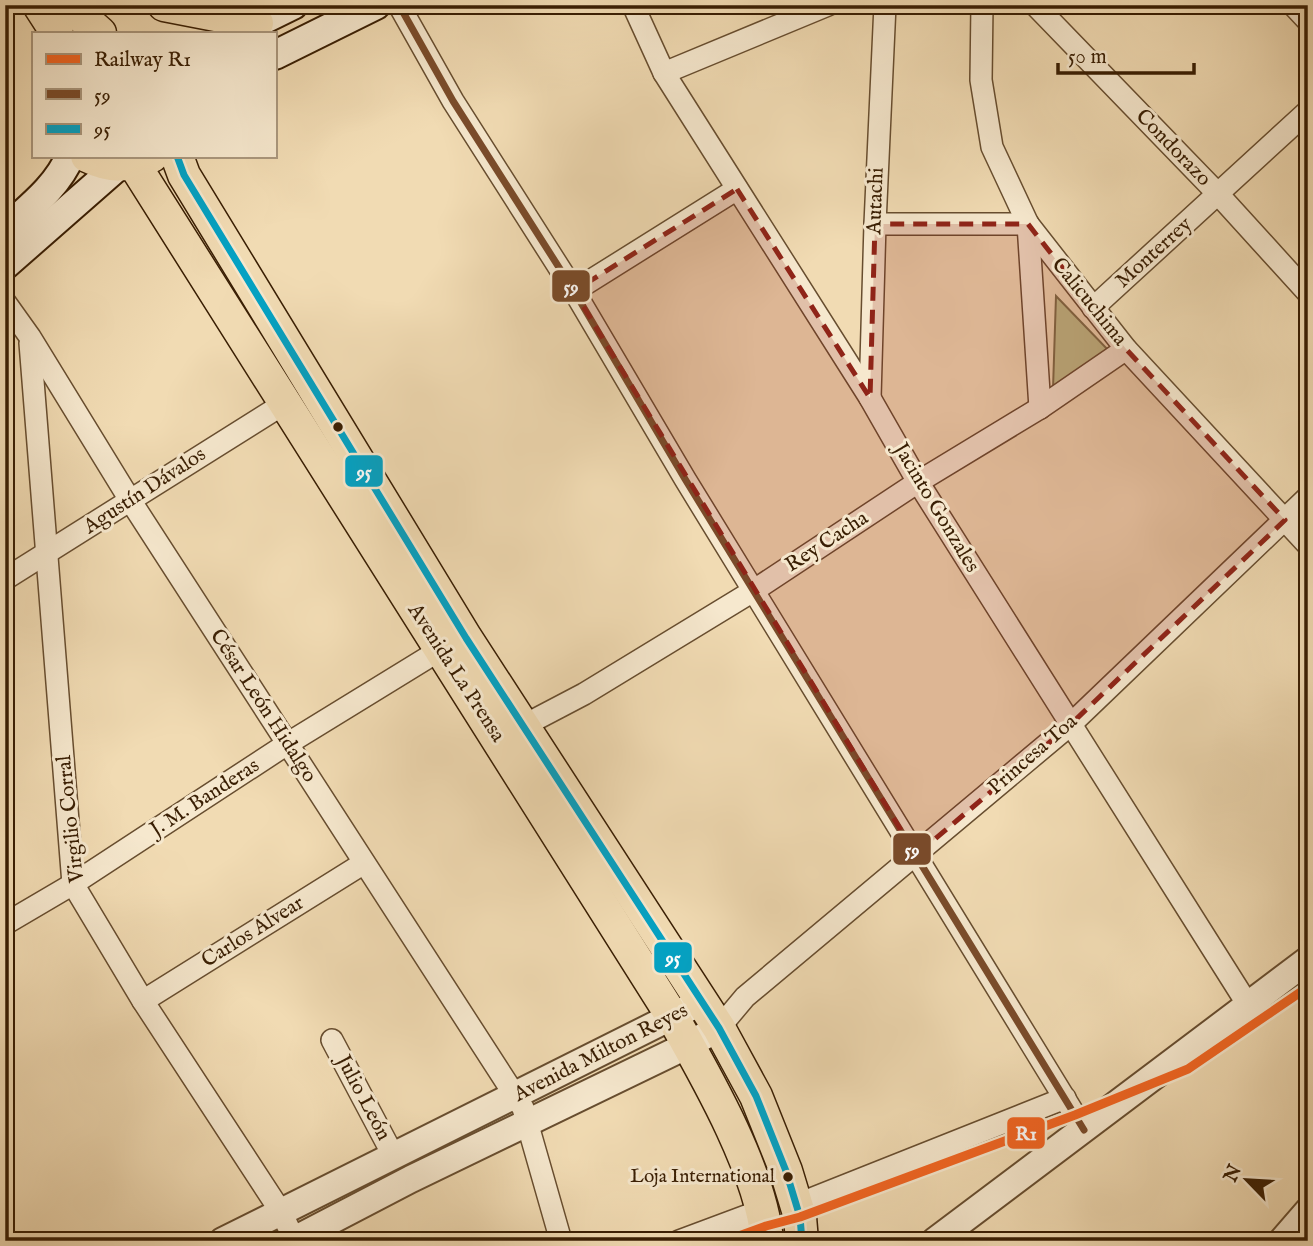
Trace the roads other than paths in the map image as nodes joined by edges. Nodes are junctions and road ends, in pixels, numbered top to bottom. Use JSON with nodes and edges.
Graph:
{"nodes":[{"id":1,"x":39,"y":5,"type":"edge"},
{"id":2,"x":74,"y":5,"type":"edge"},
{"id":3,"x":164,"y":5,"type":"edge"},
{"id":4,"x":293,"y":5,"type":"edge"},
{"id":5,"x":376,"y":5,"type":"edge"},
{"id":6,"x":399,"y":5,"type":"edge"},
{"id":7,"x":633,"y":5,"type":"edge"},
{"id":8,"x":828,"y":5,"type":"edge"},
{"id":9,"x":885,"y":5,"type":"edge"},
{"id":10,"x":982,"y":5,"type":"edge"},
{"id":11,"x":1035,"y":5,"type":"edge"},
{"id":12,"x":1293,"y":5,"type":"edge"},
{"id":13,"x":1308,"y":21,"type":"edge"},
{"id":14,"x":246,"y":28,"type":"edge"},
{"id":15,"x":56,"y":32,"type":"edge"},
{"id":16,"x":99,"y":32,"type":"edge"},
{"id":17,"x":276,"y":55,"type":"edge"},
{"id":18,"x":664,"y":73,"type":"junction"},
{"id":19,"x":1308,"y":111,"type":"edge"},
{"id":20,"x":69,"y":158,"type":"edge"},
{"id":21,"x":92,"y":158,"type":"edge"},
{"id":22,"x":178,"y":158,"type":"edge"},
{"id":23,"x":135,"y":162,"type":"edge"},
{"id":24,"x":737,"y":189,"type":"junction"},
{"id":25,"x":1218,"y":194,"type":"junction"},
{"id":26,"x":875,"y":224,"type":"junction"},
{"id":27,"x":1028,"y":224,"type":"junction"},
{"id":28,"x":5,"y":230,"type":"edge"},
{"id":29,"x":5,"y":265,"type":"edge"},
{"id":30,"x":574,"y":291,"type":"junction"},
{"id":31,"x":1308,"y":293,"type":"edge"},
{"id":32,"x":5,"y":302,"type":"edge"},
{"id":33,"x":1093,"y":308,"type":"junction"},
{"id":34,"x":30,"y":337,"type":"junction"},
{"id":35,"x":1126,"y":349,"type":"junction"},
{"id":36,"x":870,"y":398,"type":"junction"},
{"id":37,"x":285,"y":403,"type":"junction"},
{"id":38,"x":1040,"y":408,"type":"junction"},
{"id":39,"x":918,"y":482,"type":"junction"},
{"id":40,"x":1308,"y":497,"type":"edge"},
{"id":41,"x":130,"y":500,"type":"junction"},
{"id":42,"x":1284,"y":520,"type":"junction"},
{"id":43,"x":1308,"y":545,"type":"edge"},
{"id":44,"x":47,"y":554,"type":"junction"},
{"id":45,"x":5,"y":579,"type":"edge"},
{"id":46,"x":753,"y":591,"type":"junction"},
{"id":47,"x":440,"y":650,"type":"junction"},
{"id":48,"x":1070,"y":725,"type":"junction"},
{"id":49,"x":523,"y":726,"type":"junction"},
{"id":50,"x":287,"y":744,"type":"junction"},
{"id":51,"x":916,"y":855,"type":"junction"},
{"id":52,"x":364,"y":863,"type":"junction"},
{"id":53,"x":73,"y":884,"type":"junction"},
{"id":54,"x":5,"y":924,"type":"edge"},
{"id":55,"x":1308,"y":960,"type":"edge"},
{"id":56,"x":745,"y":997,"type":"junction"},
{"id":57,"x":142,"y":1001,"type":"junction"},
{"id":58,"x":703,"y":1001,"type":"junction"},
{"id":59,"x":1248,"y":1005,"type":"junction"},
{"id":60,"x":672,"y":1016,"type":"junction"},
{"id":61,"x":719,"y":1028,"type":"junction"},
{"id":62,"x":332,"y":1040,"type":"dead end"},
{"id":63,"x":688,"y":1045,"type":"junction"},
{"id":64,"x":1065,"y":1098,"type":"junction"},
{"id":65,"x":523,"y":1109,"type":"junction"},
{"id":66,"x":1084,"y":1130,"type":"junction"},
{"id":67,"x":393,"y":1155,"type":"junction"},
{"id":68,"x":796,"y":1205,"type":"junction"},
{"id":69,"x":762,"y":1210,"type":"junction"},
{"id":70,"x":1308,"y":1211,"type":"edge"},
{"id":71,"x":281,"y":1212,"type":"junction"},
{"id":72,"x":294,"y":1240,"type":"edge"},
{"id":73,"x":223,"y":1241,"type":"edge"},
{"id":74,"x":561,"y":1241,"type":"edge"},
{"id":75,"x":679,"y":1241,"type":"edge"},
{"id":76,"x":767,"y":1241,"type":"edge"},
{"id":77,"x":802,"y":1241,"type":"edge"},
{"id":78,"x":935,"y":1241,"type":"edge"},
{"id":79,"x":1282,"y":1241,"type":"edge"}],
"edges":[{"from":1,"to":15,"type":"main road"},
{"from":2,"to":16,"type":"main road"},
{"from":3,"to":14,"type":"main road"},
{"from":4,"to":14,"type":"main road"},
{"from":5,"to":17,"type":"main road"},
{"from":6,"to":30,"type":"street"},
{"from":7,"to":18,"type":"street","name":"Jacinto Gonzales"},
{"from":8,"to":18,"type":"street"},
{"from":9,"to":26,"type":"street","name":"Autachi"},
{"from":10,"to":27,"type":"street","name":"Calicuchima"},
{"from":11,"to":25,"type":"street","name":"Condorazo"},
{"from":12,"to":13,"type":"street"},
{"from":18,"to":24,"type":"street","name":"Jacinto Gonzales"},
{"from":19,"to":25,"type":"street","name":"Monterrey"},
{"from":20,"to":28,"type":"main road"},
{"from":21,"to":23,"type":"main road"},
{"from":22,"to":49,"type":"main road","name":"Avenida La Prensa"},
{"from":23,"to":29,"type":"main road"},
{"from":23,"to":37,"type":"main road","name":"Avenida La Prensa"},
{"from":24,"to":30,"type":"street"},
{"from":24,"to":36,"type":"street","name":"Jacinto Gonzales"},
{"from":25,"to":31,"type":"street","name":"Condorazo"},
{"from":25,"to":33,"type":"street","name":"Monterrey"},
{"from":26,"to":27,"type":"street"},
{"from":26,"to":36,"type":"street","name":"Autachi"},
{"from":27,"to":33,"type":"street","name":"Calicuchima"},
{"from":27,"to":38,"type":"street"},
{"from":30,"to":46,"type":"street"},
{"from":32,"to":34,"type":"street","name":"César León Hidalgo"},
{"from":33,"to":35,"type":"street","name":"Calicuchima"},
{"from":34,"to":41,"type":"street","name":"César León Hidalgo"},
{"from":34,"to":44,"type":"street","name":"Virgilio Corral"},
{"from":35,"to":38,"type":"street","name":"Rey Cacha"},
{"from":35,"to":42,"type":"street","name":"Calicuchima"},
{"from":36,"to":39,"type":"street","name":"Jacinto Gonzales"},
{"from":37,"to":41,"type":"street","name":"Agustín Dávalos"},
{"from":37,"to":47,"type":"main road","name":"Avenida La Prensa"},
{"from":38,"to":39,"type":"street","name":"Rey Cacha"},
{"from":39,"to":46,"type":"street","name":"Rey Cacha"},
{"from":39,"to":48,"type":"street","name":"Jacinto Gonzales"},
{"from":40,"to":42,"type":"street","name":"Princesa Toa"},
{"from":41,"to":44,"type":"street","name":"Agustín Dávalos"},
{"from":41,"to":50,"type":"street","name":"César León Hidalgo"},
{"from":42,"to":43,"type":"street","name":"Calicuchima"},
{"from":42,"to":48,"type":"street","name":"Princesa Toa"},
{"from":44,"to":45,"type":"street","name":"Agustín Dávalos"},
{"from":44,"to":53,"type":"street","name":"Virgilio Corral"},
{"from":46,"to":49,"type":"street","name":"Rey Cacha"},
{"from":46,"to":51,"type":"street"},
{"from":47,"to":50,"type":"street","name":"J. M. Banderas"},
{"from":47,"to":60,"type":"main road","name":"Avenida La Prensa"},
{"from":48,"to":51,"type":"street","name":"Princesa Toa"},
{"from":48,"to":59,"type":"street","name":"Jacinto Gonzales"},
{"from":49,"to":58,"type":"main road","name":"Avenida La Prensa"},
{"from":50,"to":52,"type":"street","name":"César León Hidalgo"},
{"from":50,"to":53,"type":"street","name":"J. M. Banderas"},
{"from":51,"to":56,"type":"street","name":"Princesa Toa"},
{"from":51,"to":64,"type":"street"},
{"from":52,"to":57,"type":"street","name":"Carlos Alvear"},
{"from":52,"to":65,"type":"street","name":"César León Hidalgo"},
{"from":53,"to":54,"type":"street","name":"J. M. Banderas"},
{"from":53,"to":57,"type":"street","name":"Virgilio Corral"},
{"from":55,"to":59,"type":"street"},
{"from":56,"to":58,"type":"street","name":"Avenida Milton Reyes"},
{"from":56,"to":61,"type":"street","name":"Avenida Milton Reyes"},
{"from":57,"to":71,"type":"street","name":"Virgilio Corral"},
{"from":58,"to":60,"type":"street","name":"Avenida Milton Reyes"},
{"from":58,"to":61,"type":"main road","name":"Avenida La Prensa"},
{"from":59,"to":66,"type":"street"},
{"from":60,"to":63,"type":"main road","name":"Avenida La Prensa"},
{"from":60,"to":65,"type":"street","name":"Avenida Milton Reyes"},
{"from":61,"to":63,"type":"street","name":"Avenida Milton Reyes"},
{"from":61,"to":68,"type":"main road","name":"Avenida La Prensa"},
{"from":62,"to":67,"type":"street","name":"Julio León"},
{"from":63,"to":65,"type":"street","name":"Avenida Milton Reyes"},
{"from":63,"to":69,"type":"main road","name":"Avenida La Prensa"},
{"from":64,"to":66,"type":"street"},
{"from":64,"to":68,"type":"street"},
{"from":65,"to":67,"type":"street","name":"Avenida Milton Reyes"},
{"from":65,"to":72,"type":"street","name":"Avenida Milton Reyes"},
{"from":65,"to":74,"type":"street","name":"César León Hidalgo"},
{"from":66,"to":78,"type":"street"},
{"from":67,"to":71,"type":"street","name":"Avenida Milton Reyes"},
{"from":68,"to":77,"type":"main road","name":"Avenida La Prensa"},
{"from":69,"to":75,"type":"street"},
{"from":69,"to":76,"type":"main road","name":"Avenida La Prensa"},
{"from":70,"to":79,"type":"street"},
{"from":71,"to":72,"type":"street","name":"Virgilio Corral"},
{"from":71,"to":73,"type":"street","name":"Avenida Milton Reyes"}]}
